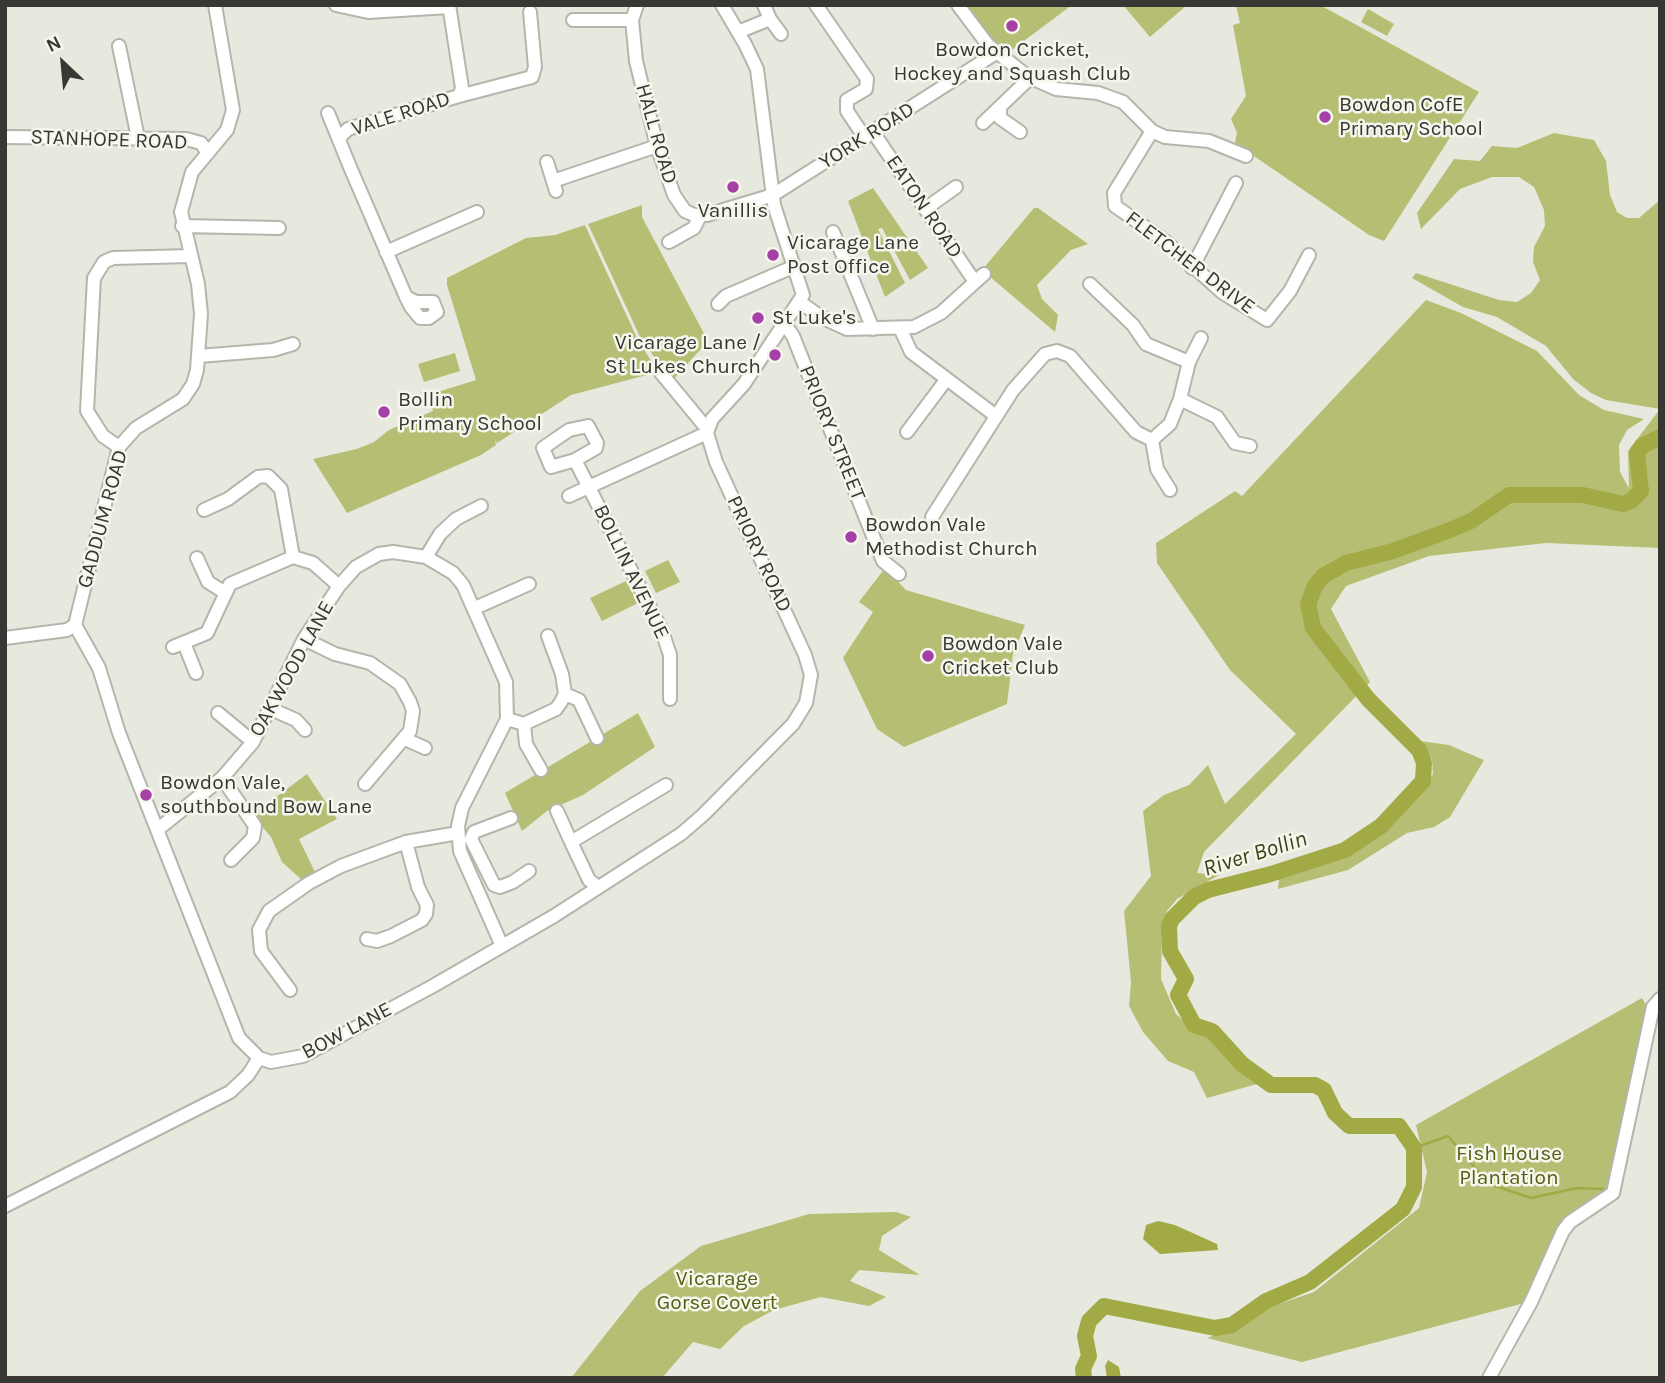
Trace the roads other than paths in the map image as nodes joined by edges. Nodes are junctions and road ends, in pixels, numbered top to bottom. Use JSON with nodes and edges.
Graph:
{"nodes":[{"id":1,"x":215,"y":5,"type":"edge"},
{"id":2,"x":336,"y":5,"type":"edge"},
{"id":3,"x":637,"y":5,"type":"edge"},
{"id":4,"x":722,"y":5,"type":"edge"},
{"id":5,"x":764,"y":5,"type":"edge"},
{"id":6,"x":816,"y":5,"type":"edge"},
{"id":7,"x":958,"y":5,"type":"edge"},
{"id":8,"x":449,"y":6,"type":"edge"},
{"id":9,"x":530,"y":12,"type":"dead end"},
{"id":10,"x":771,"y":19,"type":"junction"},
{"id":11,"x":573,"y":20,"type":"dead end"},
{"id":12,"x":632,"y":20,"type":"junction"},
{"id":13,"x":738,"y":32,"type":"junction"},
{"id":14,"x":781,"y":34,"type":"dead end"},
{"id":15,"x":119,"y":46,"type":"dead end"},
{"id":16,"x":996,"y":53,"type":"junction"},
{"id":17,"x":1031,"y":77,"type":"junction"},
{"id":18,"x":458,"y":96,"type":"junction"},
{"id":19,"x":1000,"y":108,"type":"junction"},
{"id":20,"x":328,"y":113,"type":"dead end"},
{"id":21,"x":984,"y":123,"type":"dead end"},
{"id":22,"x":1152,"y":131,"type":"junction"},
{"id":23,"x":1020,"y":132,"type":"dead end"},
{"id":24,"x":869,"y":135,"type":"junction"},
{"id":25,"x":5,"y":137,"type":"edge"},
{"id":26,"x":138,"y":138,"type":"junction"},
{"id":27,"x":339,"y":138,"type":"junction"},
{"id":28,"x":657,"y":146,"type":"junction"},
{"id":29,"x":208,"y":153,"type":"junction"},
{"id":30,"x":1246,"y":156,"type":"dead end"},
{"id":31,"x":547,"y":162,"type":"dead end"},
{"id":32,"x":1236,"y":183,"type":"dead end"},
{"id":33,"x":956,"y":187,"type":"dead end"},
{"id":34,"x":773,"y":195,"type":"junction"},
{"id":35,"x":925,"y":209,"type":"junction"},
{"id":36,"x":477,"y":212,"type":"dead end"},
{"id":37,"x":700,"y":216,"type":"junction"},
{"id":38,"x":182,"y":226,"type":"junction"},
{"id":39,"x":279,"y":228,"type":"dead end"},
{"id":40,"x":833,"y":232,"type":"dead end"},
{"id":41,"x":670,"y":242,"type":"dead end"},
{"id":42,"x":386,"y":251,"type":"junction"},
{"id":43,"x":1309,"y":255,"type":"dead end"},
{"id":44,"x":191,"y":256,"type":"junction"},
{"id":45,"x":795,"y":266,"type":"junction"},
{"id":46,"x":1192,"y":268,"type":"junction"},
{"id":47,"x":1090,"y":284,"type":"dead end"},
{"id":48,"x":406,"y":297,"type":"dead end"},
{"id":49,"x":801,"y":303,"type":"junction"},
{"id":50,"x":718,"y":304,"type":"dead end"},
{"id":51,"x":786,"y":326,"type":"junction"},
{"id":52,"x":900,"y":328,"type":"junction"},
{"id":53,"x":873,"y":329,"type":"junction"},
{"id":54,"x":1201,"y":338,"type":"dead end"},
{"id":55,"x":293,"y":344,"type":"dead end"},
{"id":56,"x":199,"y":356,"type":"junction"},
{"id":57,"x":1189,"y":362,"type":"junction"},
{"id":58,"x":661,"y":373,"type":"dead end"},
{"id":59,"x":946,"y":380,"type":"junction"},
{"id":60,"x":1180,"y":399,"type":"junction"},
{"id":61,"x":996,"y":416,"type":"junction"},
{"id":62,"x":708,"y":430,"type":"junction"},
{"id":63,"x":907,"y":432,"type":"dead end"},
{"id":64,"x":1152,"y":440,"type":"junction"},
{"id":65,"x":1250,"y":446,"type":"dead end"},
{"id":66,"x":119,"y":447,"type":"junction"},
{"id":67,"x":575,"y":460,"type":"dead end"},
{"id":68,"x":589,"y":487,"type":"junction"},
{"id":69,"x":1170,"y":490,"type":"dead end"},
{"id":70,"x":569,"y":496,"type":"dead end"},
{"id":71,"x":481,"y":506,"type":"dead end"},
{"id":72,"x":204,"y":510,"type":"dead end"},
{"id":73,"x":932,"y":517,"type":"dead end"},
{"id":74,"x":293,"y":557,"type":"junction"},
{"id":75,"x":426,"y":557,"type":"junction"},
{"id":76,"x":197,"y":558,"type":"dead end"},
{"id":77,"x":899,"y":574,"type":"dead end"},
{"id":78,"x":529,"y":584,"type":"dead end"},
{"id":79,"x":339,"y":586,"type":"junction"},
{"id":80,"x":224,"y":592,"type":"junction"},
{"id":81,"x":475,"y":608,"type":"junction"},
{"id":82,"x":75,"y":625,"type":"junction"},
{"id":83,"x":548,"y":636,"type":"dead end"},
{"id":84,"x":5,"y":638,"type":"edge"},
{"id":85,"x":304,"y":639,"type":"junction"},
{"id":86,"x":196,"y":673,"type":"dead end"},
{"id":87,"x":811,"y":675,"type":"joint"},
{"id":88,"x":565,"y":694,"type":"junction"},
{"id":89,"x":670,"y":699,"type":"dead end"},
{"id":90,"x":271,"y":709,"type":"junction"},
{"id":91,"x":218,"y":713,"type":"dead end"},
{"id":92,"x":507,"y":719,"type":"junction"},
{"id":93,"x":524,"y":724,"type":"junction"},
{"id":94,"x":305,"y":730,"type":"dead end"},
{"id":95,"x":597,"y":738,"type":"dead end"},
{"id":96,"x":405,"y":739,"type":"junction"},
{"id":97,"x":253,"y":743,"type":"junction"},
{"id":98,"x":425,"y":748,"type":"dead end"},
{"id":99,"x":541,"y":770,"type":"dead end"},
{"id":100,"x":222,"y":778,"type":"junction"},
{"id":101,"x":365,"y":784,"type":"dead end"},
{"id":102,"x":666,"y":785,"type":"dead end"},
{"id":103,"x":557,"y":811,"type":"dead end"},
{"id":104,"x":511,"y":818,"type":"dead end"},
{"id":105,"x":157,"y":830,"type":"junction"},
{"id":106,"x":458,"y":833,"type":"junction"},
{"id":107,"x":405,"y":842,"type":"junction"},
{"id":108,"x":571,"y":842,"type":"junction"},
{"id":109,"x":231,"y":860,"type":"dead end"},
{"id":110,"x":484,"y":869,"type":"junction"},
{"id":111,"x":529,"y":871,"type":"dead end"},
{"id":112,"x":470,"y":875,"type":"junction"},
{"id":113,"x":598,"y":887,"type":"junction"},
{"id":114,"x":367,"y":939,"type":"dead end"},
{"id":115,"x":502,"y":947,"type":"junction"},
{"id":116,"x":290,"y":990,"type":"dead end"},
{"id":117,"x":1660,"y":999,"type":"edge"},
{"id":118,"x":258,"y":1058,"type":"junction"},
{"id":119,"x":5,"y":1206,"type":"edge"},
{"id":120,"x":1489,"y":1378,"type":"edge"}],
"edges":[{"from":1,"to":29,"type":"street","name":"GADDUM ROAD"},
{"from":2,"to":8,"type":"street"},
{"from":3,"to":12,"type":"street","name":"HALL ROAD"},
{"from":4,"to":13,"type":"street"},
{"from":5,"to":10,"type":"street"},
{"from":6,"to":24,"type":"street","name":"EATON ROAD"},
{"from":7,"to":16,"type":"street"},
{"from":8,"to":18,"type":"street","name":"VALE ROAD"},
{"from":9,"to":18,"type":"street"},
{"from":10,"to":13,"type":"street"},
{"from":10,"to":14,"type":"street"},
{"from":11,"to":12,"type":"street"},
{"from":12,"to":28,"type":"street","name":"HALL ROAD"},
{"from":13,"to":34,"type":"street"},
{"from":15,"to":26,"type":"street"},
{"from":16,"to":17,"type":"street"},
{"from":16,"to":24,"type":"street","name":"YORK ROAD"},
{"from":17,"to":19,"type":"street"},
{"from":17,"to":22,"type":"street"},
{"from":18,"to":27,"type":"street","name":"VALE ROAD"},
{"from":19,"to":21,"type":"street"},
{"from":19,"to":23,"type":"street"},
{"from":20,"to":27,"type":"street"},
{"from":22,"to":30,"type":"street"},
{"from":22,"to":46,"type":"street","name":"FLETCHER DRIVE"},
{"from":24,"to":34,"type":"street","name":"YORK ROAD"},
{"from":24,"to":35,"type":"street","name":"EATON ROAD"},
{"from":25,"to":26,"type":"street","name":"STANHOPE ROAD"},
{"from":26,"to":29,"type":"street","name":"STANHOPE ROAD"},
{"from":27,"to":42,"type":"street"},
{"from":28,"to":31,"type":"street"},
{"from":28,"to":37,"type":"street","name":"HALL ROAD"},
{"from":29,"to":38,"type":"street","name":"GADDUM ROAD"},
{"from":32,"to":46,"type":"street"},
{"from":33,"to":35,"type":"street"},
{"from":34,"to":37,"type":"street"},
{"from":34,"to":45,"type":"street"},
{"from":35,"to":52,"type":"street","name":"EATON ROAD"},
{"from":36,"to":42,"type":"street"},
{"from":37,"to":41,"type":"street"},
{"from":38,"to":39,"type":"street"},
{"from":38,"to":44,"type":"street","name":"GADDUM ROAD"},
{"from":40,"to":53,"type":"street"},
{"from":42,"to":48,"type":"street"},
{"from":43,"to":46,"type":"street","name":"FLETCHER DRIVE"},
{"from":44,"to":56,"type":"street","name":"GADDUM ROAD"},
{"from":44,"to":66,"type":"street"},
{"from":45,"to":49,"type":"street"},
{"from":45,"to":50,"type":"street"},
{"from":47,"to":57,"type":"street"},
{"from":49,"to":51,"type":"street"},
{"from":49,"to":53,"type":"street"},
{"from":51,"to":62,"type":"street"},
{"from":51,"to":77,"type":"street","name":"PRIORY STREET"},
{"from":52,"to":53,"type":"street"},
{"from":52,"to":59,"type":"street"},
{"from":54,"to":57,"type":"street"},
{"from":55,"to":56,"type":"street"},
{"from":56,"to":66,"type":"street","name":"GADDUM ROAD"},
{"from":57,"to":60,"type":"street"},
{"from":58,"to":62,"type":"street"},
{"from":59,"to":61,"type":"street"},
{"from":59,"to":63,"type":"street"},
{"from":60,"to":64,"type":"street"},
{"from":60,"to":65,"type":"street"},
{"from":61,"to":64,"type":"street"},
{"from":61,"to":73,"type":"street"},
{"from":62,"to":68,"type":"street","name":"BOLLIN AVENUE"},
{"from":62,"to":87,"type":"street","name":"PRIORY ROAD"},
{"from":64,"to":69,"type":"street"},
{"from":66,"to":82,"type":"street","name":"GADDUM ROAD"},
{"from":67,"to":68,"type":"street","name":"BOLLIN AVENUE"},
{"from":68,"to":70,"type":"street"},
{"from":68,"to":89,"type":"street","name":"BOLLIN AVENUE"},
{"from":71,"to":75,"type":"street"},
{"from":72,"to":74,"type":"street"},
{"from":74,"to":79,"type":"street"},
{"from":74,"to":80,"type":"street"},
{"from":75,"to":79,"type":"street","name":"OAKWOOD LANE"},
{"from":75,"to":81,"type":"street","name":"OAKWOOD LANE"},
{"from":76,"to":80,"type":"street"},
{"from":78,"to":81,"type":"street"},
{"from":79,"to":85,"type":"street","name":"OAKWOOD LANE"},
{"from":80,"to":86,"type":"street"},
{"from":81,"to":92,"type":"street","name":"OAKWOOD LANE"},
{"from":82,"to":84,"type":"street"},
{"from":82,"to":105,"type":"street"},
{"from":83,"to":88,"type":"street"},
{"from":85,"to":90,"type":"street","name":"OAKWOOD LANE"},
{"from":85,"to":96,"type":"street"},
{"from":87,"to":113,"type":"street","name":"BOW LANE"},
{"from":88,"to":93,"type":"street"},
{"from":88,"to":95,"type":"street"},
{"from":90,"to":94,"type":"street"},
{"from":90,"to":97,"type":"street","name":"OAKWOOD LANE"},
{"from":91,"to":97,"type":"street"},
{"from":92,"to":93,"type":"street"},
{"from":92,"to":106,"type":"street","name":"OAKWOOD LANE"},
{"from":93,"to":99,"type":"street"},
{"from":96,"to":98,"type":"street"},
{"from":96,"to":101,"type":"street"},
{"from":97,"to":100,"type":"street","name":"OAKWOOD LANE"},
{"from":100,"to":105,"type":"street","name":"OAKWOOD LANE"},
{"from":100,"to":109,"type":"street"},
{"from":102,"to":108,"type":"street"},
{"from":103,"to":108,"type":"street"},
{"from":104,"to":110,"type":"street"},
{"from":105,"to":118,"type":"street"},
{"from":106,"to":107,"type":"street"},
{"from":106,"to":112,"type":"street","name":"OAKWOOD LANE"},
{"from":107,"to":114,"type":"street"},
{"from":107,"to":116,"type":"street"},
{"from":108,"to":113,"type":"street"},
{"from":110,"to":111,"type":"street"},
{"from":110,"to":112,"type":"street"},
{"from":112,"to":115,"type":"street","name":"OAKWOOD LANE"},
{"from":113,"to":115,"type":"street","name":"BOW LANE"},
{"from":115,"to":118,"type":"street","name":"BOW LANE"},
{"from":117,"to":120,"type":"street"},
{"from":118,"to":119,"type":"street"}]}
